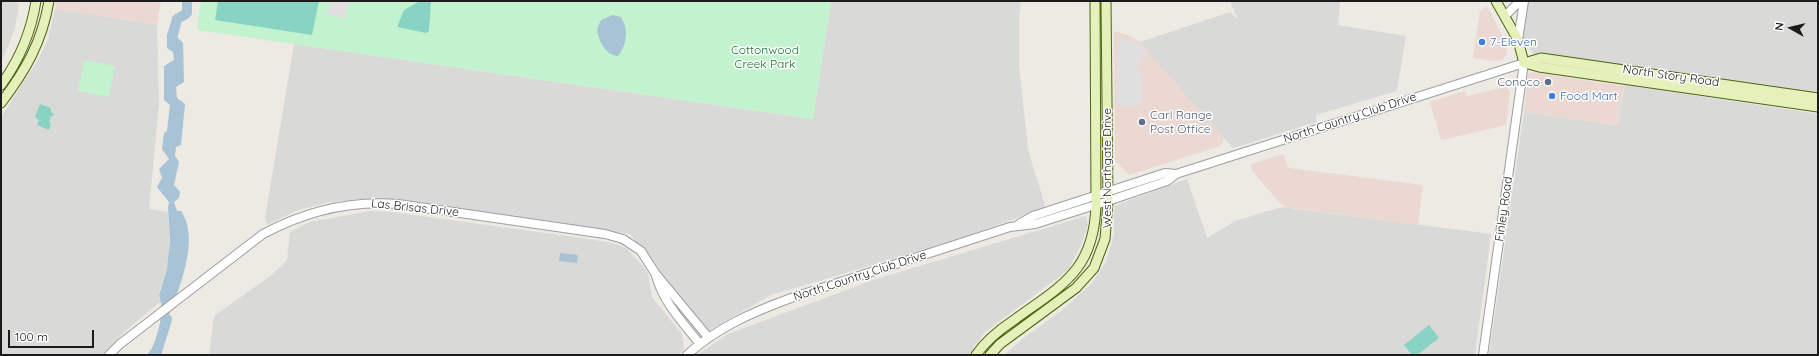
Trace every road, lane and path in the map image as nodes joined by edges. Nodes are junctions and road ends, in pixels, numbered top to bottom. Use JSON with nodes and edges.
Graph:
{"nodes":[{"id":1,"x":36,"y":1,"type":"edge"},
{"id":2,"x":49,"y":1,"type":"edge"},
{"id":3,"x":1095,"y":1,"type":"edge"},
{"id":4,"x":1106,"y":1,"type":"edge"},
{"id":5,"x":1496,"y":1,"type":"edge"},
{"id":6,"x":1522,"y":2,"type":"edge"},
{"id":7,"x":1507,"y":15,"type":"junction"},
{"id":8,"x":1518,"y":40,"type":"junction"},
{"id":9,"x":1095,"y":46,"type":"junction"},
{"id":10,"x":1106,"y":46,"type":"junction"},
{"id":11,"x":1524,"y":63,"type":"junction"},
{"id":12,"x":1,"y":84,"type":"edge"},
{"id":13,"x":1818,"y":98,"type":"edge"},
{"id":14,"x":1,"y":103,"type":"edge"},
{"id":15,"x":1818,"y":107,"type":"edge"},
{"id":16,"x":1176,"y":174,"type":"junction"},
{"id":17,"x":1108,"y":191,"type":"junction"},
{"id":18,"x":1096,"y":195,"type":"junction"},
{"id":19,"x":1108,"y":201,"type":"junction"},
{"id":20,"x":1096,"y":205,"type":"junction"},
{"id":21,"x":1017,"y":226,"type":"junction"},
{"id":22,"x":655,"y":273,"type":"junction"},
{"id":23,"x":708,"y":337,"type":"junction"},
{"id":24,"x":700,"y":344,"type":"junction"},
{"id":25,"x":109,"y":355,"type":"edge"},
{"id":26,"x":687,"y":355,"type":"edge"},
{"id":27,"x":976,"y":355,"type":"edge"},
{"id":28,"x":990,"y":355,"type":"edge"},
{"id":29,"x":1483,"y":355,"type":"edge"}],
"edges":[{"from":1,"to":12,"type":"main road"},
{"from":2,"to":14,"type":"main road"},
{"from":3,"to":9,"type":"main road","name":"West Northgate Drive"},
{"from":4,"to":10,"type":"main road","name":"West Northgate Drive"},
{"from":5,"to":7,"type":"main road"},
{"from":6,"to":7,"type":"street"},
{"from":6,"to":8,"type":"street"},
{"from":7,"to":8,"type":"main road"},
{"from":8,"to":11,"type":"main road"},
{"from":9,"to":10,"type":"main road"},
{"from":9,"to":18,"type":"main road","name":"West Northgate Drive"},
{"from":10,"to":17,"type":"main road","name":"West Northgate Drive"},
{"from":11,"to":13,"type":"main road","name":"North Story Road"},
{"from":11,"to":15,"type":"main road","name":"North Story Road"},
{"from":11,"to":16,"type":"street","name":"North Country Club Drive"},
{"from":11,"to":29,"type":"street","name":"Finley Road"},
{"from":16,"to":17,"type":"street","name":"North Country Club Drive"},
{"from":16,"to":19,"type":"street","name":"North Country Club Drive"},
{"from":17,"to":18,"type":"street","name":"North Country Club Drive"},
{"from":17,"to":19,"type":"main road","name":"West Northgate Drive"},
{"from":18,"to":20,"type":"main road","name":"West Northgate Drive"},
{"from":18,"to":21,"type":"street","name":"North Country Club Drive"},
{"from":19,"to":20,"type":"street","name":"North Country Club Drive"},
{"from":19,"to":28,"type":"main road","name":"West Northgate Drive"},
{"from":20,"to":21,"type":"street","name":"North Country Club Drive"},
{"from":20,"to":27,"type":"main road","name":"West Northgate Drive"},
{"from":21,"to":23,"type":"street","name":"North Country Club Drive"},
{"from":22,"to":23,"type":"street","name":"Las Brisas Drive"},
{"from":22,"to":24,"type":"street","name":"Las Brisas Drive"},
{"from":22,"to":25,"type":"street","name":"Las Brisas Drive"},
{"from":23,"to":24,"type":"street","name":"North Country Club Drive"},
{"from":24,"to":26,"type":"street","name":"North Country Club Drive"}]}
